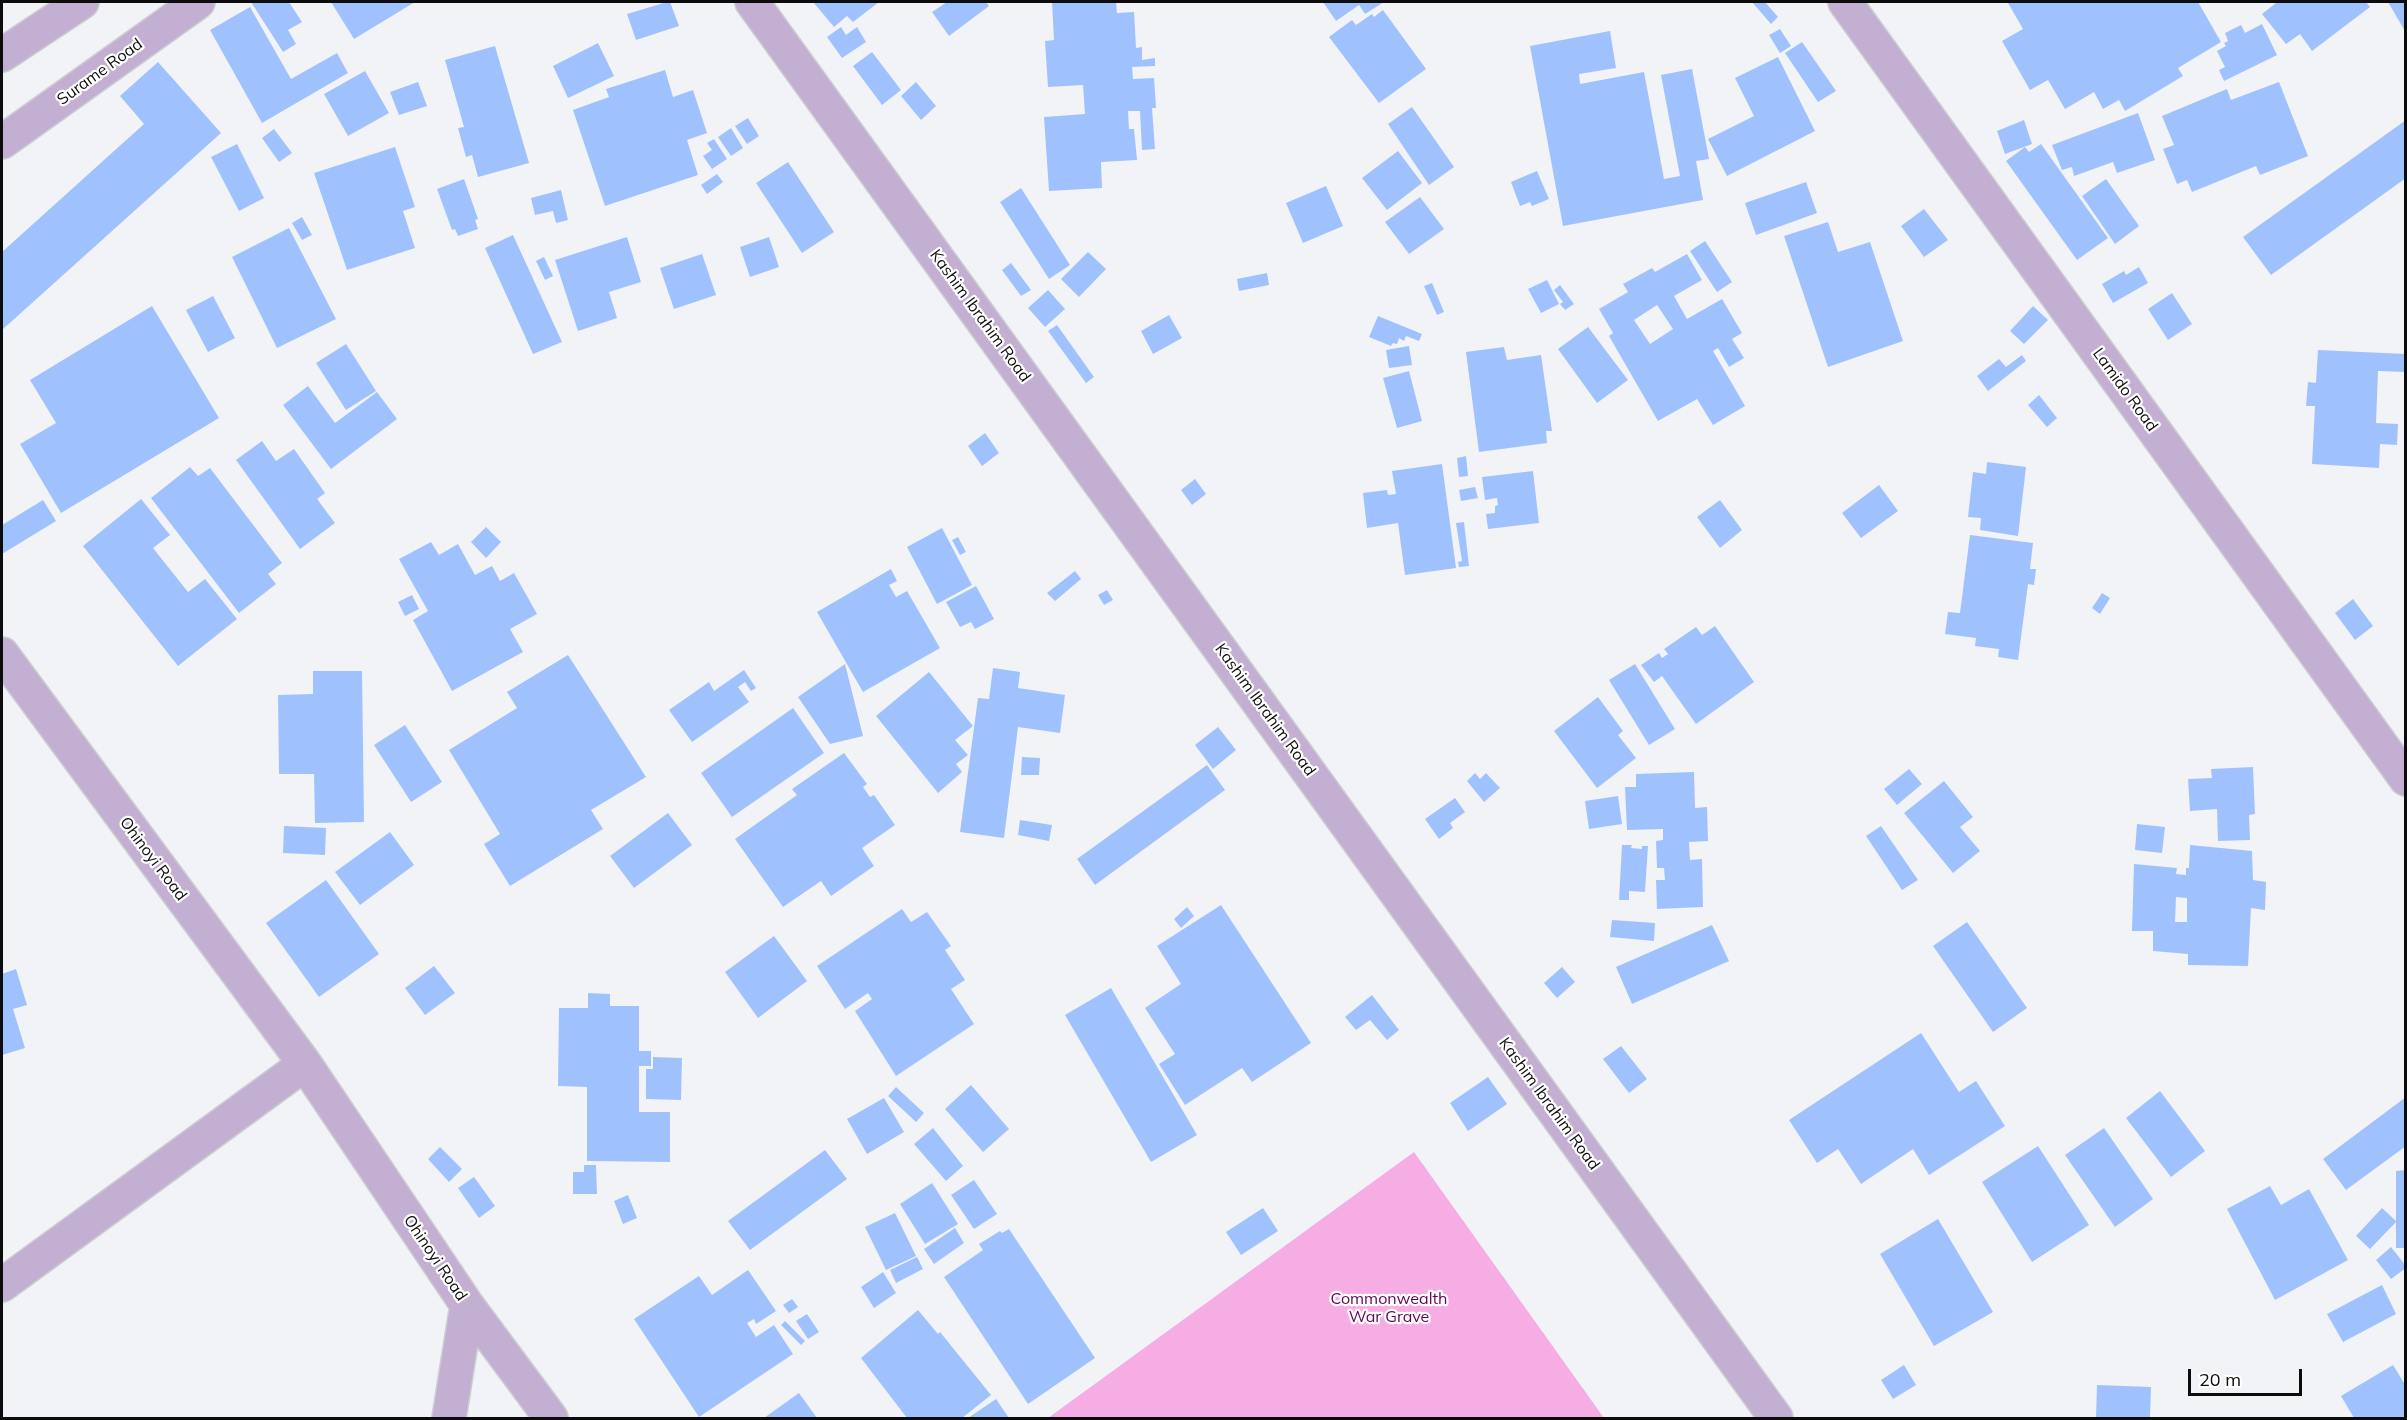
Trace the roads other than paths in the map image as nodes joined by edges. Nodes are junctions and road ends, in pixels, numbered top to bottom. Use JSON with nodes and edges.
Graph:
{"nodes":[{"id":1,"x":82,"y":2,"type":"edge"},
{"id":2,"x":198,"y":2,"type":"edge"},
{"id":3,"x":753,"y":2,"type":"edge"},
{"id":4,"x":1845,"y":2,"type":"edge"},
{"id":5,"x":3,"y":50,"type":"edge"},
{"id":6,"x":2,"y":142,"type":"edge"},
{"id":7,"x":2,"y":654,"type":"edge"},
{"id":8,"x":2406,"y":779,"type":"edge"},
{"id":9,"x":305,"y":1064,"type":"junction"},
{"id":10,"x":2,"y":1285,"type":"edge"},
{"id":11,"x":467,"y":1305,"type":"junction"},
{"id":12,"x":449,"y":1419,"type":"edge"},
{"id":13,"x":551,"y":1419,"type":"edge"},
{"id":14,"x":1776,"y":1419,"type":"edge"}],
"edges":[{"from":1,"to":5,"type":"street"},
{"from":2,"to":6,"type":"street","name":"Surame Road"},
{"from":3,"to":14,"type":"street","name":"Kashim Ibrahim Road"},
{"from":4,"to":8,"type":"street","name":"Lamido Road"},
{"from":7,"to":9,"type":"street","name":"Ohinoyi Road"},
{"from":9,"to":10,"type":"street"},
{"from":9,"to":11,"type":"street","name":"Ohinoyi Road"},
{"from":11,"to":12,"type":"street"},
{"from":11,"to":13,"type":"street","name":"Ohinoyi Road"}]}
